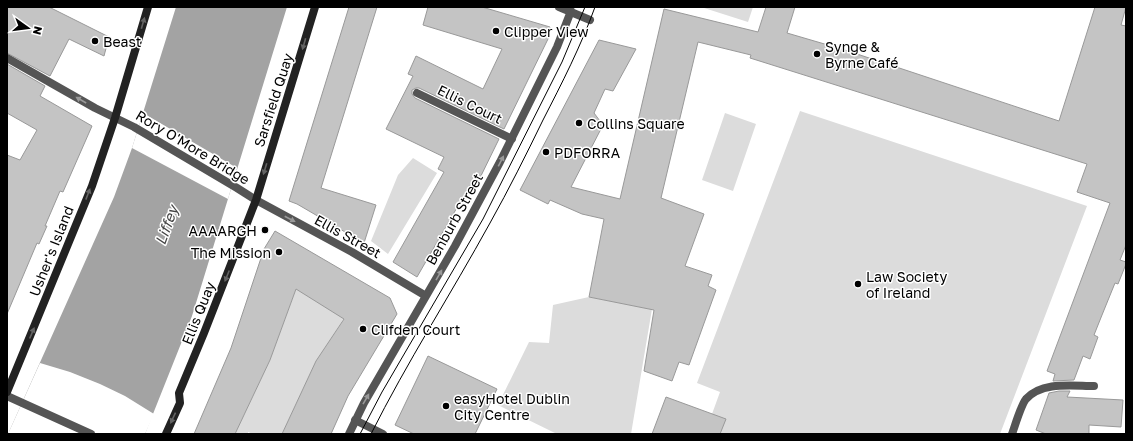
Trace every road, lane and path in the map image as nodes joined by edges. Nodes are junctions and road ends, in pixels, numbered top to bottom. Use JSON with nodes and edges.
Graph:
{"nodes":[{"id":1,"x":148,"y":7,"type":"edge"},
{"id":2,"x":315,"y":7,"type":"edge"},
{"id":3,"x":559,"y":7,"type":"edge"},
{"id":4,"x":571,"y":11,"type":"junction"},
{"id":5,"x":590,"y":20,"type":"dead end"},
{"id":6,"x":7,"y":58,"type":"edge"},
{"id":7,"x":417,"y":93,"type":"dead end"},
{"id":8,"x":115,"y":118,"type":"junction"},
{"id":9,"x":512,"y":139,"type":"junction"},
{"id":10,"x":256,"y":200,"type":"junction"},
{"id":11,"x":426,"y":296,"type":"junction"},
{"id":12,"x":1094,"y":386,"type":"dead end"},
{"id":13,"x":7,"y":392,"type":"edge"},
{"id":14,"x":7,"y":396,"type":"edge"},
{"id":15,"x":355,"y":420,"type":"junction"},
{"id":16,"x":91,"y":434,"type":"edge"},
{"id":17,"x":166,"y":434,"type":"edge"},
{"id":18,"x":349,"y":434,"type":"edge"},
{"id":19,"x":383,"y":434,"type":"edge"},
{"id":20,"x":1012,"y":434,"type":"edge"}],
"edges":[{"from":8,"to":1,"type":"main road","name":"Usher's Island","one_way":true},
{"from":2,"to":10,"type":"main road","name":"Sarsfield Quay","one_way":true},
{"from":3,"to":4,"type":"street"},
{"from":4,"to":5,"type":"street"},
{"from":4,"to":9,"type":"street","name":"Benburb Street"},
{"from":8,"to":6,"type":"street","name":"Rory O'More Bridge","one_way":true},
{"from":7,"to":9,"type":"street","name":"Ellis Court"},
{"from":8,"to":10,"type":"street","name":"Rory O'More Bridge"},
{"from":13,"to":8,"type":"main road","name":"Usher's Island","one_way":true},
{"from":11,"to":9,"type":"street","name":"Benburb Street","one_way":true},
{"from":10,"to":11,"type":"street","name":"Ellis Street","one_way":true},
{"from":10,"to":17,"type":"main road","name":"Ellis Quay","one_way":true},
{"from":15,"to":11,"type":"street","name":"Benburb Street","one_way":true},
{"from":12,"to":20,"type":"street"},
{"from":14,"to":16,"type":"street"},
{"from":15,"to":18,"type":"street","name":"Benburb Street"},
{"from":15,"to":19,"type":"street"}]}
